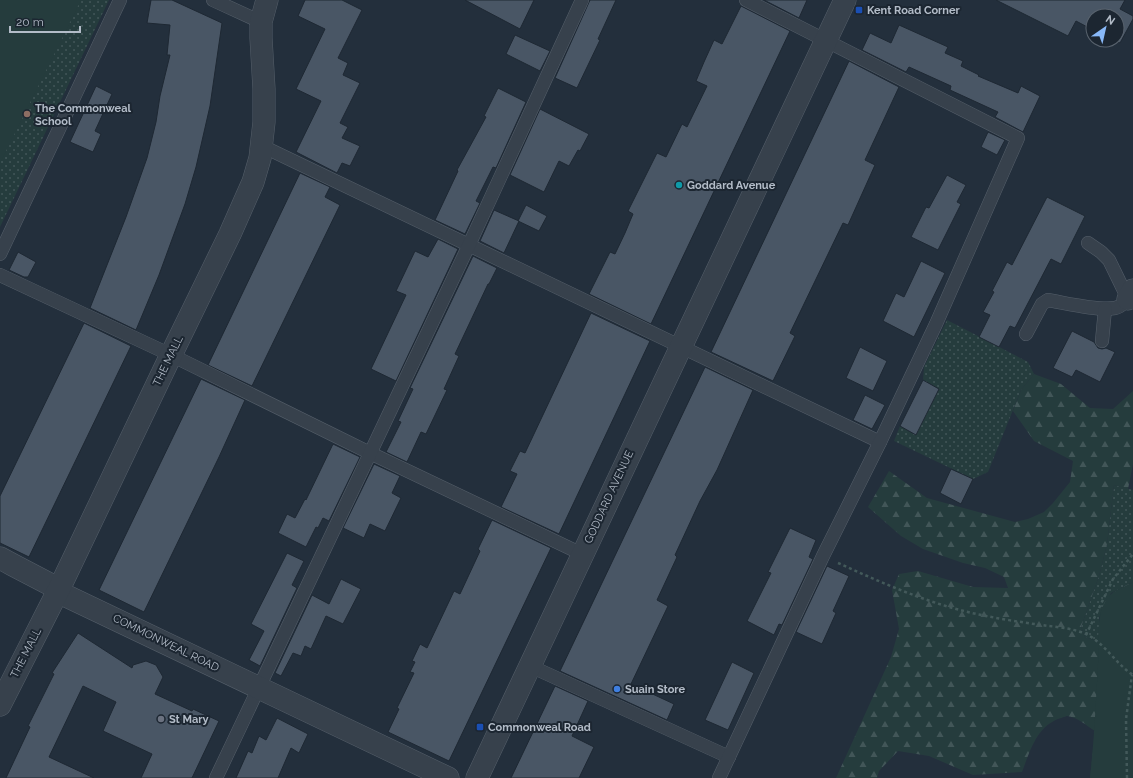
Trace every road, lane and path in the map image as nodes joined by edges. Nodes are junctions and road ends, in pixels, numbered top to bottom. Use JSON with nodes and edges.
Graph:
{"nodes":[{"id":1,"x":120,"y":0,"type":"edge"},
{"id":2,"x":213,"y":0,"type":"edge"},
{"id":3,"x":267,"y":0,"type":"edge"},
{"id":4,"x":582,"y":0,"type":"edge"},
{"id":5,"x":746,"y":0,"type":"edge"},
{"id":6,"x":845,"y":0,"type":"edge"},
{"id":7,"x":262,"y":22,"type":"junction"},
{"id":8,"x":826,"y":40,"type":"junction"},
{"id":9,"x":262,"y":146,"type":"junction"},
{"id":10,"x":1088,"y":243,"type":"dead end"},
{"id":11,"x":469,"y":245,"type":"junction"},
{"id":12,"x":0,"y":254,"type":"edge"},
{"id":13,"x":0,"y":275,"type":"edge"},
{"id":14,"x":1130,"y":295,"type":"edge"},
{"id":15,"x":1105,"y":308,"type":"junction"},
{"id":16,"x":1026,"y":334,"type":"dead end"},
{"id":17,"x":1102,"y":341,"type":"dead end"},
{"id":18,"x":680,"y":347,"type":"junction"},
{"id":19,"x":171,"y":355,"type":"junction"},
{"id":20,"x":880,"y":442,"type":"junction"},
{"id":21,"x":370,"y":453,"type":"junction"},
{"id":22,"x":582,"y":554,"type":"junction"},
{"id":23,"x":1133,"y":554,"type":"edge"},
{"id":24,"x":823,"y":556,"type":"junction"},
{"id":25,"x":0,"y":558,"type":"edge"},
{"id":26,"x":59,"y":590,"type":"junction"},
{"id":27,"x":1086,"y":635,"type":"junction"},
{"id":28,"x":530,"y":666,"type":"junction"},
{"id":29,"x":1133,"y":675,"type":"edge"},
{"id":30,"x":259,"y":688,"type":"junction"},
{"id":31,"x":0,"y":705,"type":"edge"},
{"id":32,"x":729,"y":757,"type":"junction"},
{"id":33,"x":216,"y":778,"type":"edge"},
{"id":34,"x":448,"y":778,"type":"edge"},
{"id":35,"x":477,"y":778,"type":"edge"},
{"id":36,"x":719,"y":778,"type":"edge"},
{"id":37,"x":1127,"y":778,"type":"edge"}],
"edges":[{"from":1,"to":12,"type":"lane"},
{"from":2,"to":7,"type":"lane"},
{"from":3,"to":7,"type":"street","name":"THE MALL"},
{"from":4,"to":11,"type":"lane"},
{"from":5,"to":8,"type":"lane"},
{"from":6,"to":8,"type":"street","name":"GODDARD AVENUE"},
{"from":7,"to":9,"type":"street","name":"THE MALL"},
{"from":8,"to":18,"type":"street","name":"GODDARD AVENUE"},
{"from":8,"to":20,"type":"lane"},
{"from":9,"to":11,"type":"lane"},
{"from":9,"to":19,"type":"street","name":"THE MALL"},
{"from":10,"to":14,"type":"lane"},
{"from":11,"to":18,"type":"lane"},
{"from":11,"to":21,"type":"lane"},
{"from":13,"to":19,"type":"lane"},
{"from":14,"to":15,"type":"lane"},
{"from":15,"to":16,"type":"lane"},
{"from":15,"to":17,"type":"lane"},
{"from":18,"to":20,"type":"lane"},
{"from":18,"to":22,"type":"street","name":"GODDARD AVENUE"},
{"from":19,"to":21,"type":"lane"},
{"from":19,"to":26,"type":"street","name":"THE MALL"},
{"from":20,"to":24,"type":"lane"},
{"from":21,"to":22,"type":"lane"},
{"from":21,"to":30,"type":"lane"},
{"from":22,"to":28,"type":"street","name":"GODDARD AVENUE"},
{"from":23,"to":27,"type":"path"},
{"from":24,"to":27,"type":"path"},
{"from":24,"to":32,"type":"lane"},
{"from":25,"to":26,"type":"street","name":"COMMONWEAL ROAD"},
{"from":26,"to":30,"type":"street","name":"COMMONWEAL ROAD"},
{"from":26,"to":31,"type":"street","name":"THE MALL"},
{"from":27,"to":29,"type":"path"},
{"from":28,"to":32,"type":"lane"},
{"from":28,"to":35,"type":"street","name":"GODDARD AVENUE"},
{"from":29,"to":37,"type":"path"},
{"from":30,"to":33,"type":"lane"},
{"from":30,"to":34,"type":"street","name":"COMMONWEAL ROAD"},
{"from":32,"to":36,"type":"lane"}]}
